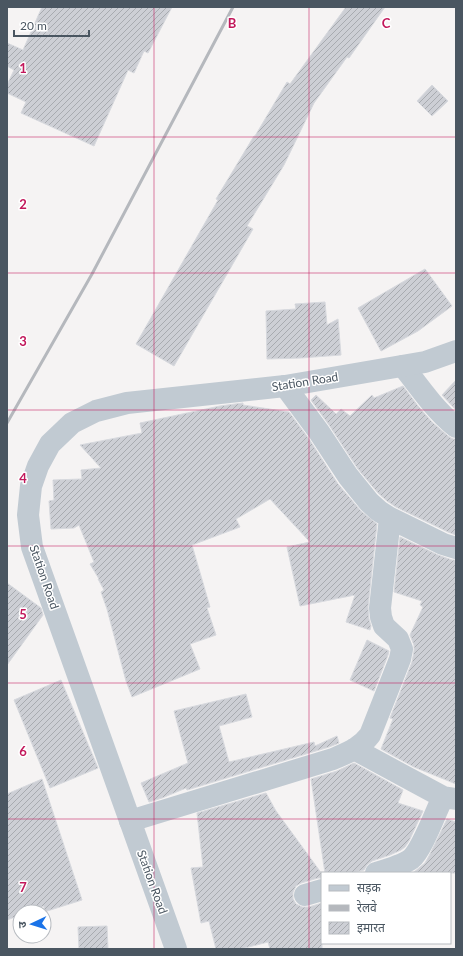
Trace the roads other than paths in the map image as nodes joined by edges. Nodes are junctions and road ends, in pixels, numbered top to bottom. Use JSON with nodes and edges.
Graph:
{"nodes":[{"id":1,"x":456,"y":350,"type":"edge"},
{"id":2,"x":403,"y":366,"type":"junction"},
{"id":3,"x":285,"y":386,"type":"junction"},
{"id":4,"x":456,"y":427,"type":"edge"},
{"id":5,"x":390,"y":518,"type":"junction"},
{"id":6,"x":456,"y":548,"type":"edge"},
{"id":7,"x":354,"y":749,"type":"junction"},
{"id":8,"x":449,"y":798,"type":"edge"},
{"id":9,"x":130,"y":821,"type":"junction"},
{"id":10,"x":379,"y":872,"type":"edge"},
{"id":11,"x":176,"y":949,"type":"edge"}],
"edges":[{"from":1,"to":2,"type":"street","name":"Station Road"},
{"from":2,"to":3,"type":"street","name":"Station Road"},
{"from":2,"to":4,"type":"street"},
{"from":3,"to":5,"type":"street"},
{"from":3,"to":9,"type":"street","name":"Station Road"},
{"from":5,"to":6,"type":"street"},
{"from":5,"to":7,"type":"street"},
{"from":7,"to":8,"type":"street"},
{"from":7,"to":9,"type":"street"},
{"from":8,"to":10,"type":"street"},
{"from":9,"to":11,"type":"street","name":"Station Road"}]}
